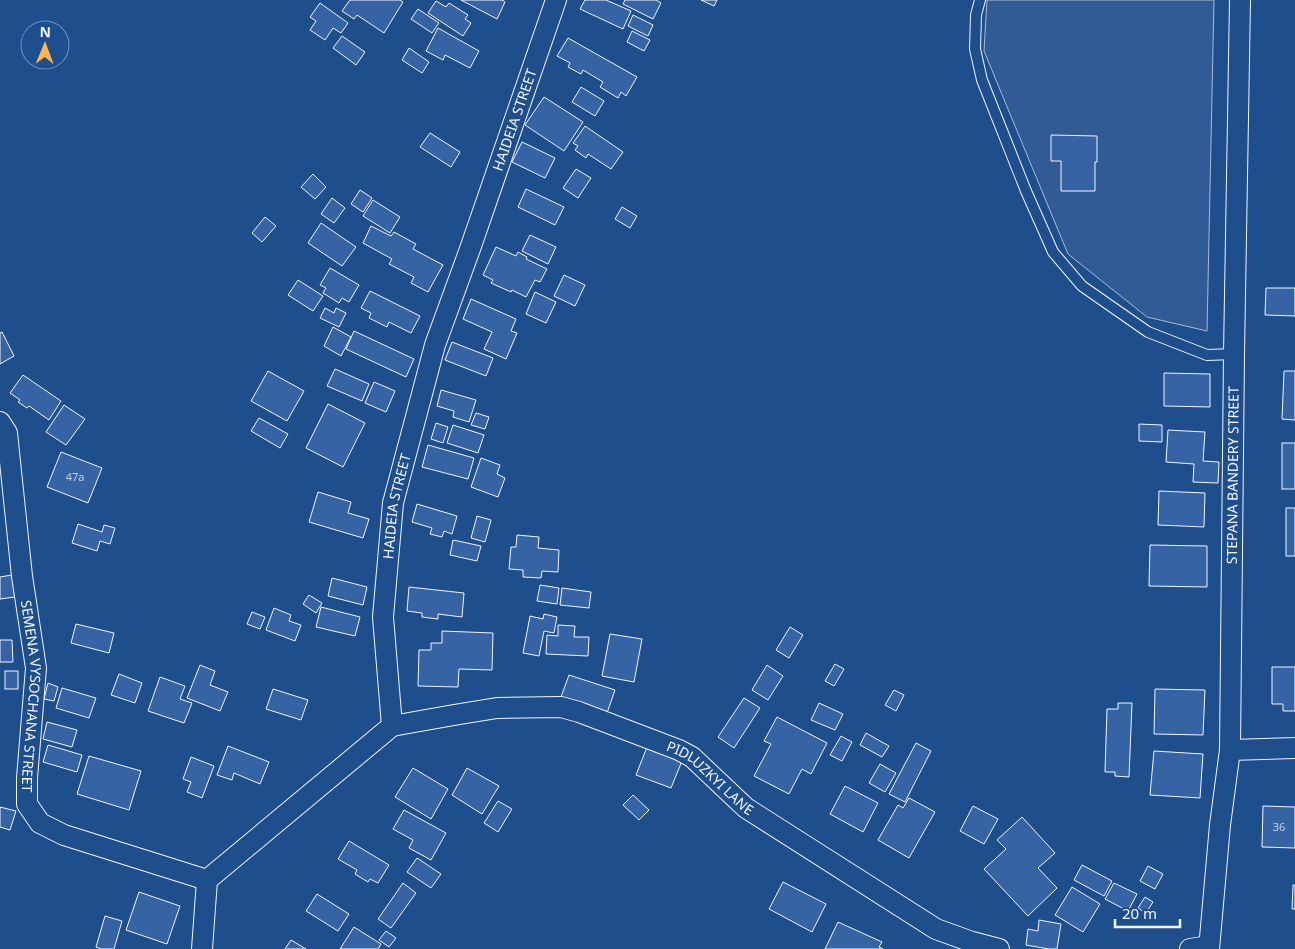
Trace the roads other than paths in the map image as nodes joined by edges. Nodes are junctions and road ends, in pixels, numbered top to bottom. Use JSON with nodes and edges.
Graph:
{"nodes":[{"id":1,"x":556,"y":0,"type":"edge"},
{"id":2,"x":980,"y":0,"type":"edge"},
{"id":3,"x":1240,"y":0,"type":"edge"},
{"id":4,"x":1234,"y":354,"type":"junction"},
{"id":5,"x":0,"y":422,"type":"edge"},
{"id":6,"x":392,"y":726,"type":"junction"},
{"id":7,"x":1295,"y":748,"type":"edge"},
{"id":8,"x":1230,"y":750,"type":"junction"},
{"id":9,"x":207,"y":880,"type":"junction"},
{"id":10,"x":1202,"y":948,"type":"edge"},
{"id":11,"x":202,"y":949,"type":"edge"},
{"id":12,"x":999,"y":949,"type":"edge"}],
"edges":[{"from":1,"to":6,"type":"street","name":"HAIDEIA STREET"},
{"from":2,"to":4,"type":"lane"},
{"from":3,"to":4,"type":"street","name":"STEPANA BANDERY STREET"},
{"from":4,"to":8,"type":"street","name":"STEPANA BANDERY STREET"},
{"from":5,"to":9,"type":"street","name":"SEMENA VYSOCHANA STREET"},
{"from":6,"to":9,"type":"street"},
{"from":6,"to":12,"type":"street","name":"PIDLUZKYI LANE"},
{"from":7,"to":8,"type":"street"},
{"from":8,"to":10,"type":"street","name":"STEPANA BANDERY STREET"},
{"from":9,"to":11,"type":"street"}]}
